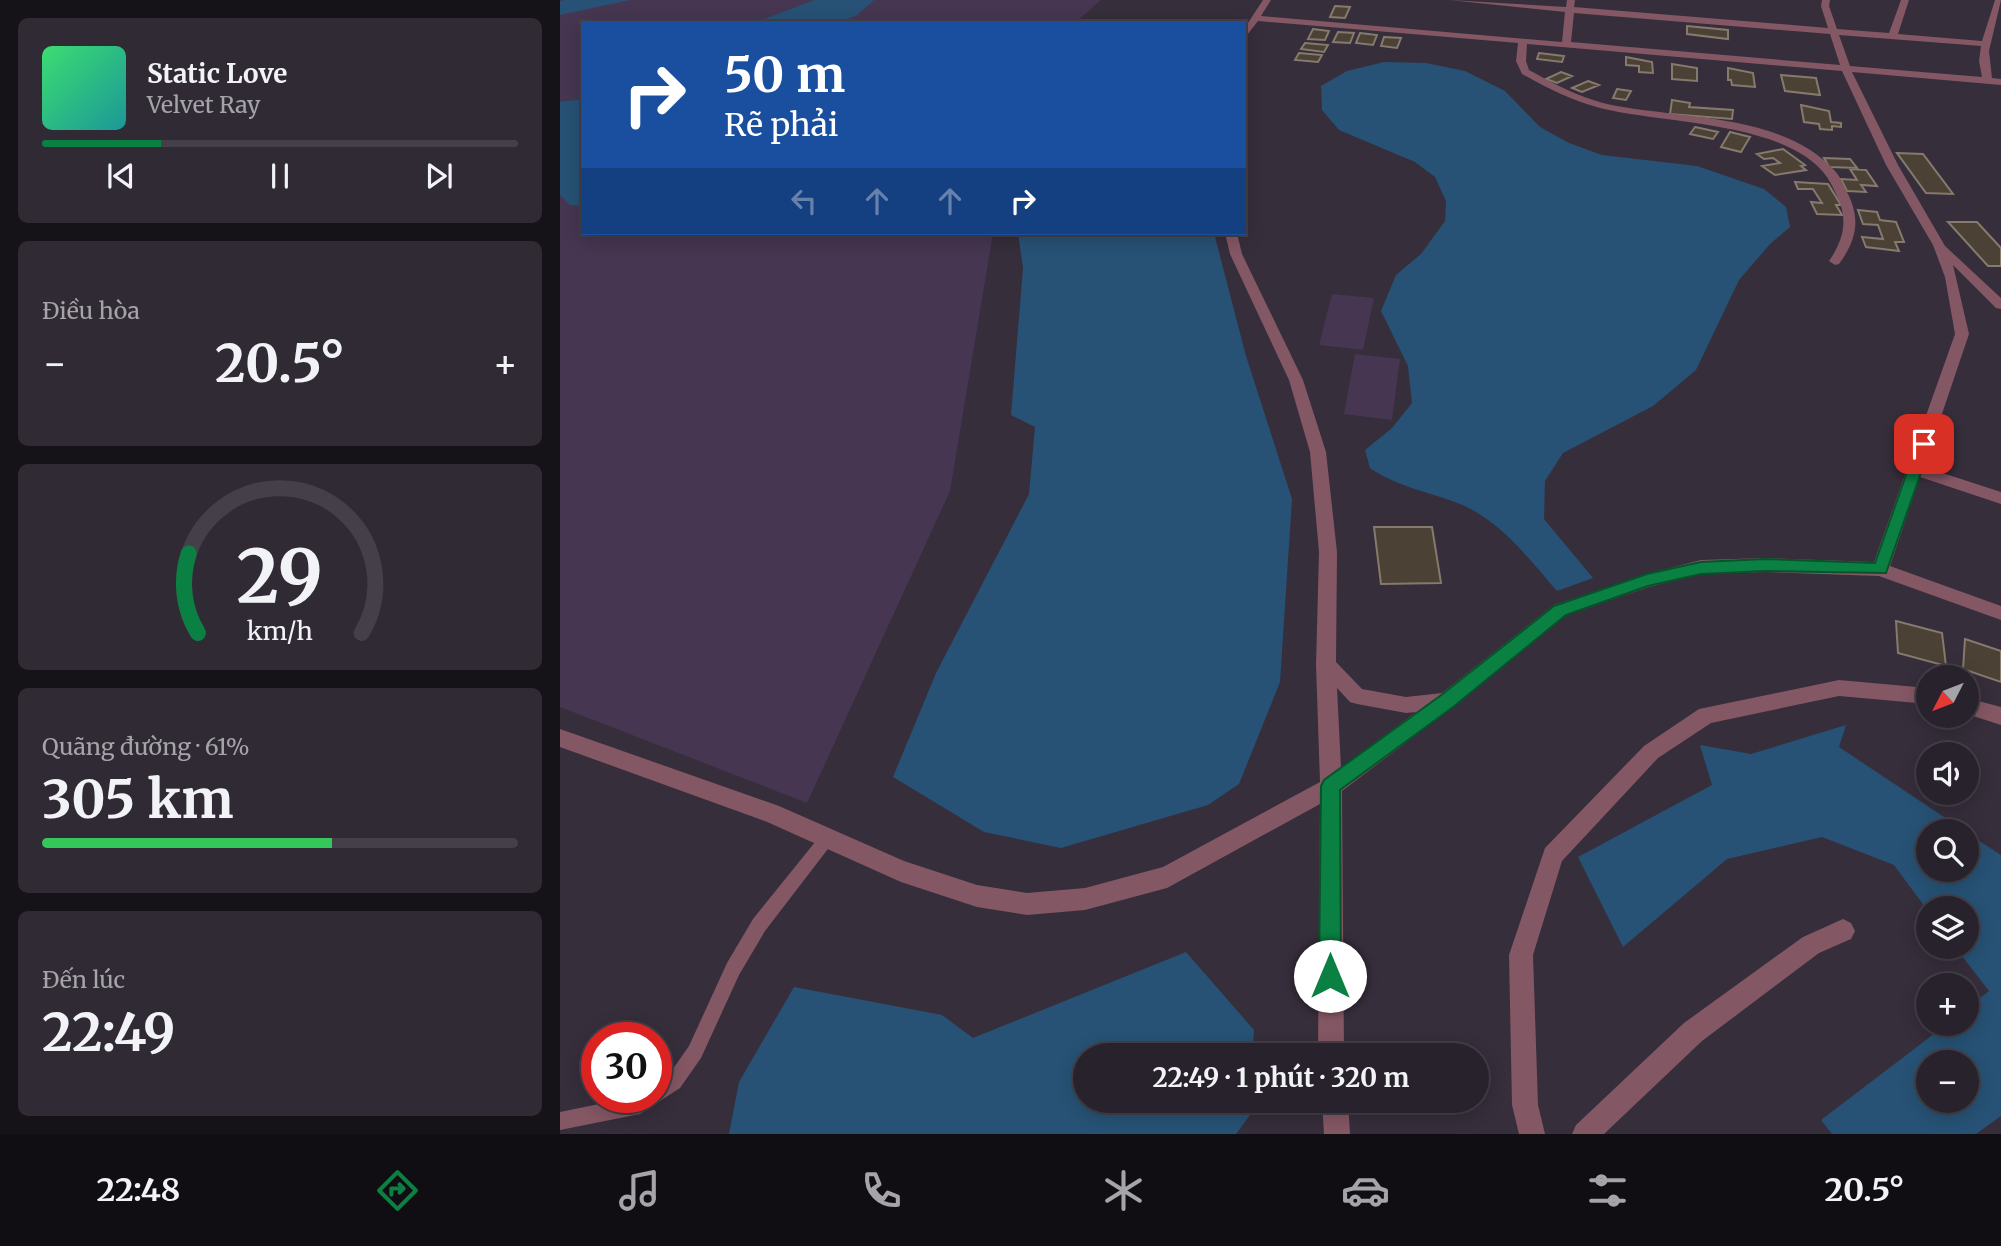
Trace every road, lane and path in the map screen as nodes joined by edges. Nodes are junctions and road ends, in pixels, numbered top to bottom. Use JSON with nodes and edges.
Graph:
{"nodes":[{"id":1,"x":1267,"y":0,"type":"edge"},
{"id":2,"x":1453,"y":0,"type":"edge"},
{"id":3,"x":1815,"y":0,"type":"edge"},
{"id":4,"x":1825,"y":0,"type":"edge"},
{"id":5,"x":1906,"y":0,"type":"edge"},
{"id":6,"x":1996,"y":1,"type":"edge"},
{"id":7,"x":1570,"y":5,"type":"edge"},
{"id":8,"x":1256,"y":18,"type":"junction"},
{"id":9,"x":1834,"y":32,"type":"junction"},
{"id":10,"x":1246,"y":33,"type":"edge"},
{"id":11,"x":1893,"y":36,"type":"junction"},
{"id":12,"x":1523,"y":41,"type":"junction"},
{"id":13,"x":1986,"y":44,"type":"junction"},
{"id":14,"x":1566,"y":45,"type":"junction"},
{"id":15,"x":1846,"y":69,"type":"junction"},
{"id":16,"x":1988,"y":81,"type":"junction"},
{"id":17,"x":2001,"y":82,"type":"edge"},
{"id":18,"x":1231,"y":235,"type":"edge"},
{"id":19,"x":1939,"y":245,"type":"junction"},
{"id":20,"x":1835,"y":261,"type":"dead end"},
{"id":21,"x":2001,"y":305,"type":"edge"},
{"id":22,"x":1915,"y":470,"type":"junction"},
{"id":23,"x":2001,"y":498,"type":"edge"},
{"id":24,"x":1881,"y":569,"type":"junction"},
{"id":25,"x":2001,"y":613,"type":"edge"},
{"id":26,"x":1326,"y":665,"type":"junction"},
{"id":27,"x":1916,"y":695,"type":"edge"},
{"id":28,"x":1446,"y":701,"type":"junction"},
{"id":29,"x":1979,"y":710,"type":"edge"},
{"id":30,"x":2001,"y":716,"type":"edge"},
{"id":31,"x":560,"y":738,"type":"edge"},
{"id":32,"x":1331,"y":786,"type":"junction"},
{"id":33,"x":829,"y":836,"type":"junction"},
{"id":34,"x":1843,"y":931,"type":"dead end"},
{"id":35,"x":1331,"y":1043,"type":"edge"},
{"id":36,"x":672,"y":1083,"type":"edge"},
{"id":37,"x":600,"y":1113,"type":"edge"},
{"id":38,"x":1336,"y":1113,"type":"edge"},
{"id":39,"x":560,"y":1121,"type":"edge"},
{"id":40,"x":1337,"y":1134,"type":"edge"},
{"id":41,"x":1532,"y":1134,"type":"edge"},
{"id":42,"x":1585,"y":1134,"type":"edge"}],
"edges":[{"from":1,"to":8,"type":"street"},
{"from":2,"to":7,"type":"street"},
{"from":3,"to":4,"type":"street"},
{"from":4,"to":9,"type":"street"},
{"from":5,"to":11,"type":"street"},
{"from":6,"to":13,"type":"street"},
{"from":7,"to":9,"type":"street"},
{"from":7,"to":14,"type":"street"},
{"from":8,"to":10,"type":"street"},
{"from":8,"to":12,"type":"street"},
{"from":9,"to":11,"type":"street"},
{"from":9,"to":15,"type":"street"},
{"from":11,"to":13,"type":"street"},
{"from":12,"to":14,"type":"street"},
{"from":12,"to":20,"type":"street"},
{"from":13,"to":16,"type":"street"},
{"from":14,"to":15,"type":"street"},
{"from":15,"to":16,"type":"street"},
{"from":15,"to":19,"type":"street"},
{"from":16,"to":17,"type":"street"},
{"from":18,"to":26,"type":"street"},
{"from":19,"to":21,"type":"street"},
{"from":19,"to":22,"type":"street"},
{"from":22,"to":23,"type":"street"},
{"from":22,"to":24,"type":"street"},
{"from":24,"to":25,"type":"street"},
{"from":24,"to":28,"type":"street"},
{"from":26,"to":28,"type":"street"},
{"from":26,"to":32,"type":"street"},
{"from":27,"to":41,"type":"street"},
{"from":28,"to":32,"type":"street"},
{"from":29,"to":30,"type":"street"},
{"from":31,"to":33,"type":"street"},
{"from":32,"to":33,"type":"street"},
{"from":32,"to":35,"type":"street"},
{"from":33,"to":36,"type":"lane"},
{"from":34,"to":42,"type":"street"},
{"from":37,"to":39,"type":"lane"},
{"from":38,"to":40,"type":"street"}]}
